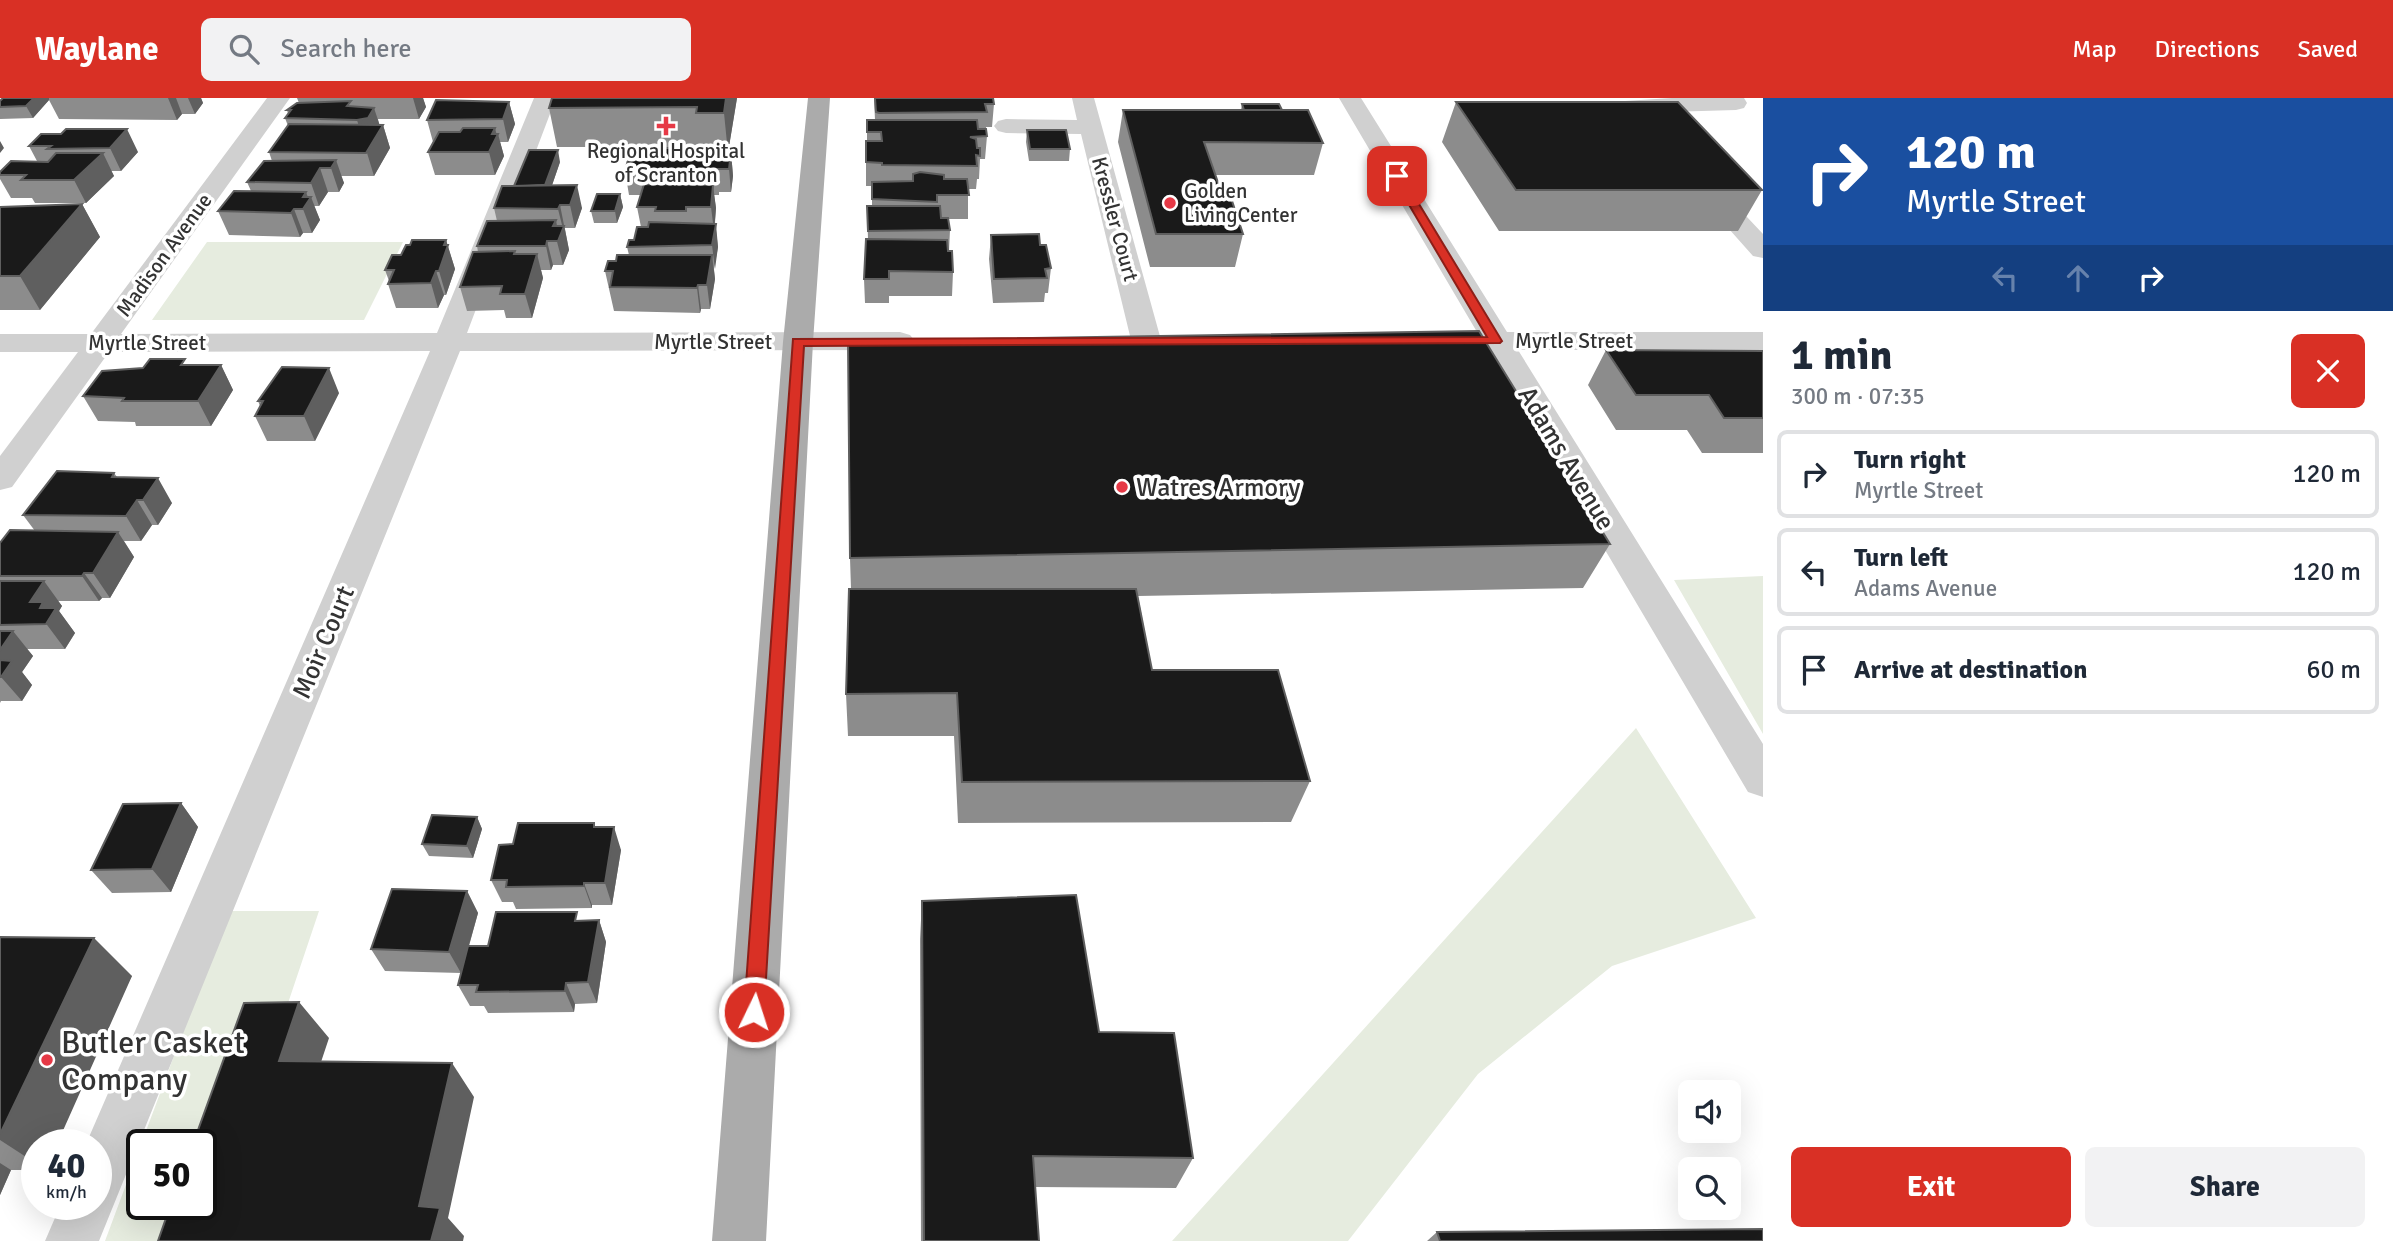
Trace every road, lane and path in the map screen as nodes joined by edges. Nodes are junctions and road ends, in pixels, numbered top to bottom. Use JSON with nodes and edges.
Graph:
{"nodes":[{"id":1,"x":279,"y":98,"type":"edge"},
{"id":2,"x":545,"y":98,"type":"edge"},
{"id":3,"x":819,"y":98,"type":"edge"},
{"id":4,"x":1083,"y":98,"type":"edge"},
{"id":5,"x":1350,"y":98,"type":"edge"},
{"id":6,"x":1731,"y":98,"type":"edge"},
{"id":7,"x":1629,"y":102,"type":"edge"},
{"id":8,"x":1650,"y":125,"type":"edge"},
{"id":9,"x":1006,"y":126,"type":"dead end"},
{"id":10,"x":1090,"y":127,"type":"junction"},
{"id":11,"x":1693,"y":173,"type":"edge"},
{"id":12,"x":1763,"y":250,"type":"edge"},
{"id":13,"x":1146,"y":340,"type":"edge"},
{"id":14,"x":449,"y":341,"type":"junction"},
{"id":15,"x":923,"y":341,"type":"edge"},
{"id":16,"x":1401,"y":341,"type":"edge"},
{"id":17,"x":1496,"y":341,"type":"junction"},
{"id":18,"x":1763,"y":341,"type":"edge"},
{"id":19,"x":798,"y":342,"type":"junction"},
{"id":20,"x":0,"y":343,"type":"edge"},
{"id":21,"x":99,"y":343,"type":"junction"},
{"id":22,"x":0,"y":479,"type":"edge"},
{"id":23,"x":1763,"y":780,"type":"edge"},
{"id":24,"x":112,"y":1146,"type":"edge"},
{"id":25,"x":81,"y":1220,"type":"edge"},
{"id":26,"x":72,"y":1241,"type":"edge"},
{"id":27,"x":739,"y":1241,"type":"edge"}],
"edges":[{"from":1,"to":21,"type":"street","name":"Madison Avenue"},
{"from":2,"to":14,"type":"street","name":"Moir Court"},
{"from":3,"to":19,"type":"main road"},
{"from":4,"to":10,"type":"street","name":"Kressler Court"},
{"from":5,"to":17,"type":"street","name":"Adams Avenue"},
{"from":6,"to":7,"type":"street"},
{"from":7,"to":8,"type":"street"},
{"from":9,"to":10,"type":"street"},
{"from":10,"to":13,"type":"street","name":"Kressler Court"},
{"from":11,"to":12,"type":"street"},
{"from":14,"to":19,"type":"street","name":"Myrtle Street"},
{"from":14,"to":21,"type":"street","name":"Myrtle Street"},
{"from":14,"to":24,"type":"street","name":"Moir Court"},
{"from":15,"to":19,"type":"street","name":"Myrtle Street"},
{"from":16,"to":17,"type":"street","name":"Myrtle Street"},
{"from":17,"to":18,"type":"street","name":"Myrtle Street"},
{"from":17,"to":23,"type":"street","name":"Adams Avenue"},
{"from":19,"to":27,"type":"main road"},
{"from":20,"to":21,"type":"street","name":"Myrtle Street"},
{"from":21,"to":22,"type":"street","name":"Madison Avenue"},
{"from":25,"to":26,"type":"street"}]}
